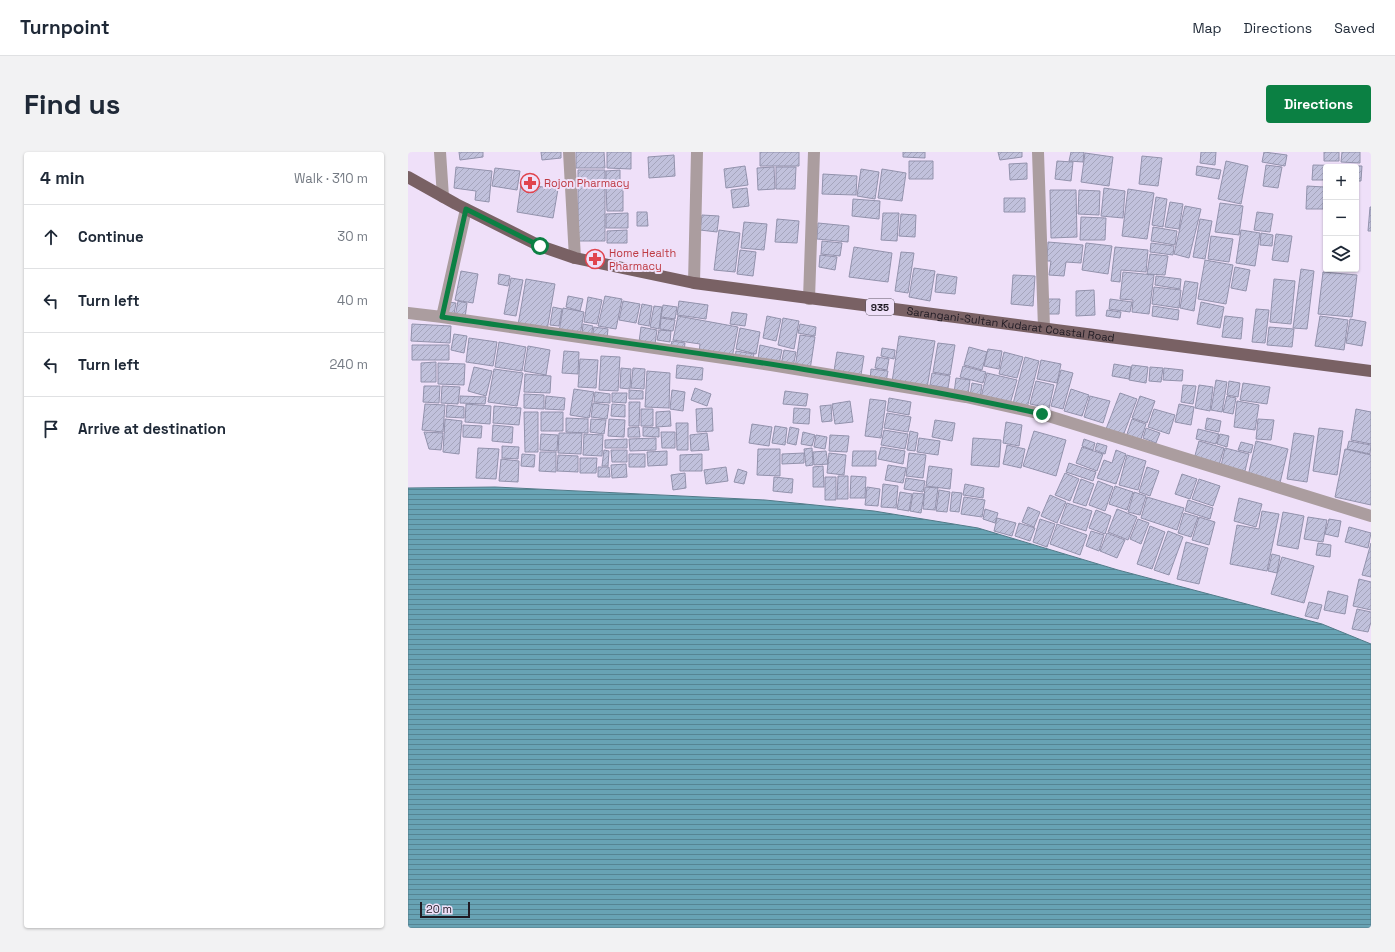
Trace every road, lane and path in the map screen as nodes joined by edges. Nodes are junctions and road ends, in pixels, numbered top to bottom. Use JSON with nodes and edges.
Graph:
{"nodes":[{"id":1,"x":440,"y":152,"type":"edge"},
{"id":2,"x":569,"y":152,"type":"edge"},
{"id":3,"x":697,"y":152,"type":"edge"},
{"id":4,"x":814,"y":152,"type":"edge"},
{"id":5,"x":1038,"y":152,"type":"edge"},
{"id":6,"x":408,"y":177,"type":"edge"},
{"id":7,"x":443,"y":197,"type":"junction"},
{"id":8,"x":466,"y":209,"type":"junction"},
{"id":9,"x":575,"y":258,"type":"junction"},
{"id":10,"x":694,"y":283,"type":"junction"},
{"id":11,"x":809,"y":298,"type":"junction"},
{"id":12,"x":408,"y":313,"type":"edge"},
{"id":13,"x":442,"y":317,"type":"junction"},
{"id":14,"x":1044,"y":328,"type":"junction"},
{"id":15,"x":1371,"y":371,"type":"edge"},
{"id":16,"x":1371,"y":516,"type":"edge"}],
"edges":[{"from":1,"to":7,"type":"street"},
{"from":2,"to":9,"type":"street"},
{"from":3,"to":10,"type":"street"},
{"from":4,"to":11,"type":"street"},
{"from":5,"to":14,"type":"street"},
{"from":6,"to":7,"type":"main road","name":"Sarangani-Sultan Kudarat Coastal Road","number":"935"},
{"from":7,"to":8,"type":"main road","name":"Sarangani-Sultan Kudarat Coastal Road","number":"935"},
{"from":8,"to":9,"type":"main road","name":"Sarangani-Sultan Kudarat Coastal Road","number":"935"},
{"from":8,"to":13,"type":"street"},
{"from":9,"to":10,"type":"main road","name":"Sarangani-Sultan Kudarat Coastal Road","number":"935"},
{"from":10,"to":11,"type":"main road","name":"Sarangani-Sultan Kudarat Coastal Road","number":"935"},
{"from":11,"to":14,"type":"main road","name":"Sarangani-Sultan Kudarat Coastal Road","number":"935"},
{"from":12,"to":13,"type":"street"},
{"from":13,"to":16,"type":"street"},
{"from":14,"to":15,"type":"main road","name":"Sarangani-Sultan Kudarat Coastal Road","number":"935"}]}
